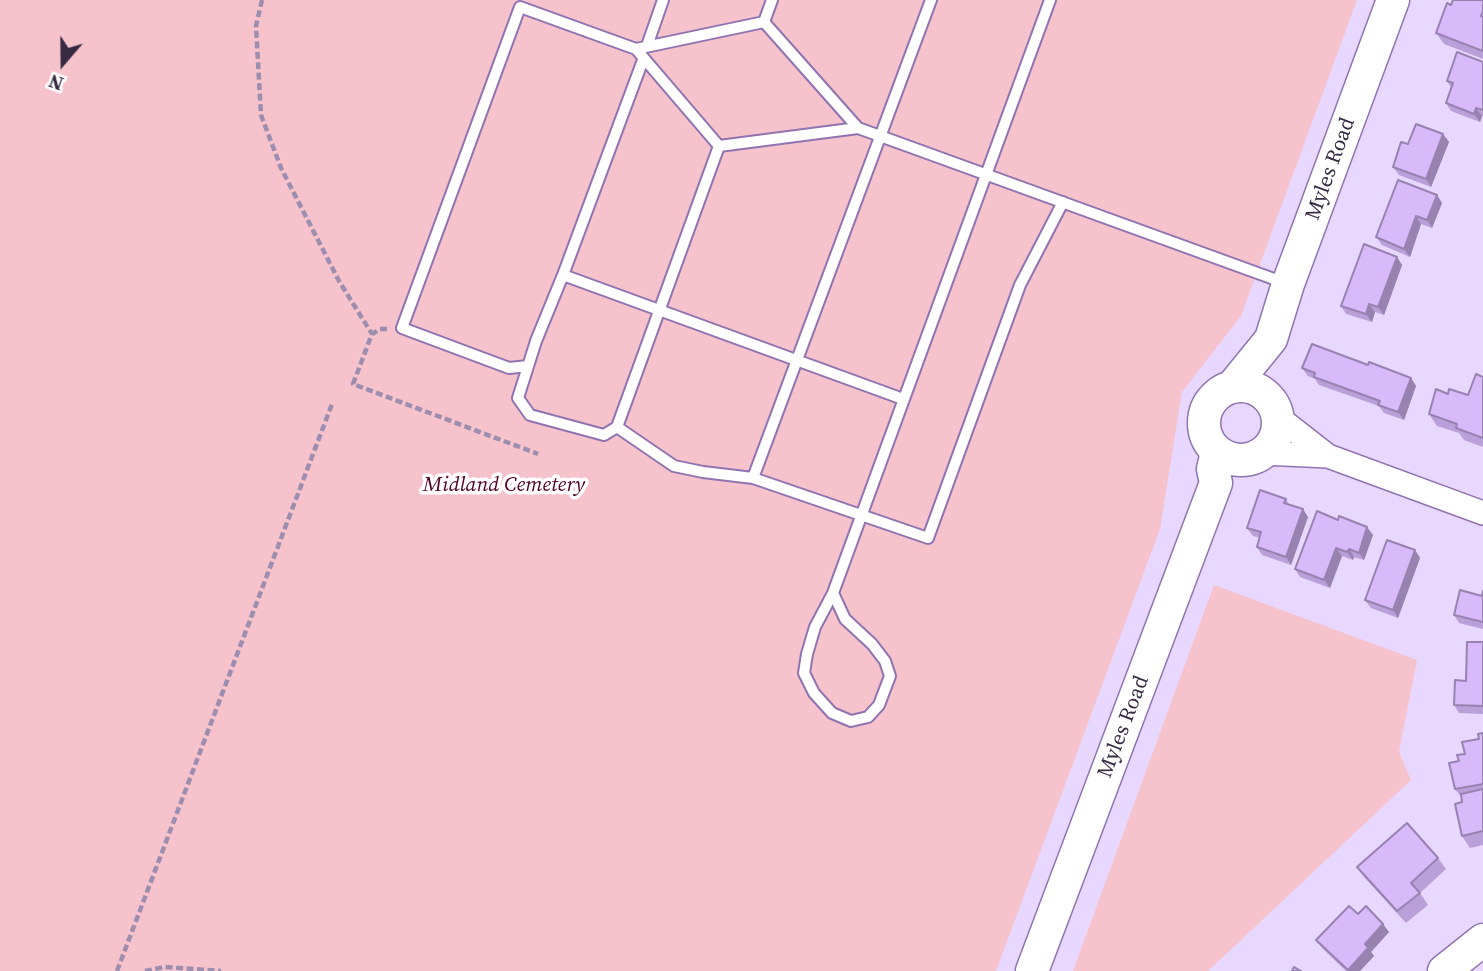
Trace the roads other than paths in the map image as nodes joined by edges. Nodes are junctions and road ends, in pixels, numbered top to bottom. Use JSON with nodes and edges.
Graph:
{"nodes":[{"id":1,"x":663,"y":0,"type":"edge"},
{"id":2,"x":772,"y":0,"type":"edge"},
{"id":3,"x":931,"y":0,"type":"edge"},
{"id":4,"x":1051,"y":0,"type":"edge"},
{"id":5,"x":1393,"y":0,"type":"edge"},
{"id":6,"x":521,"y":4,"type":"edge"},
{"id":7,"x":764,"y":22,"type":"junction"},
{"id":8,"x":642,"y":47,"type":"junction"},
{"id":9,"x":643,"y":60,"type":"junction"},
{"id":10,"x":858,"y":128,"type":"junction"},
{"id":11,"x":882,"y":135,"type":"junction"},
{"id":12,"x":719,"y":146,"type":"junction"},
{"id":13,"x":987,"y":173,"type":"junction"},
{"id":14,"x":1063,"y":201,"type":"junction"},
{"id":15,"x":563,"y":275,"type":"junction"},
{"id":16,"x":1288,"y":284,"type":"junction"},
{"id":17,"x":658,"y":310,"type":"junction"},
{"id":18,"x":1272,"y":338,"type":"junction"},
{"id":19,"x":796,"y":360,"type":"junction"},
{"id":20,"x":528,"y":366,"type":"junction"},
{"id":21,"x":1233,"y":387,"type":"junction"},
{"id":22,"x":903,"y":399,"type":"junction"},
{"id":23,"x":1273,"y":407,"type":"junction"},
{"id":24,"x":617,"y":427,"type":"junction"},
{"id":25,"x":1242,"y":455,"type":"junction"},
{"id":26,"x":1328,"y":456,"type":"junction"},
{"id":27,"x":753,"y":478,"type":"junction"},
{"id":28,"x":1483,"y":513,"type":"edge"},
{"id":29,"x":861,"y":515,"type":"junction"},
{"id":30,"x":832,"y":593,"type":"junction"},
{"id":31,"x":1483,"y":940,"type":"edge"},
{"id":32,"x":1032,"y":971,"type":"edge"},
{"id":33,"x":1444,"y":971,"type":"edge"}],
"edges":[{"from":1,"to":8,"type":"lane"},
{"from":2,"to":7,"type":"lane"},
{"from":3,"to":11,"type":"lane"},
{"from":4,"to":13,"type":"lane"},
{"from":5,"to":16,"type":"street","name":"Myles Road"},
{"from":6,"to":8,"type":"lane"},
{"from":6,"to":20,"type":"lane"},
{"from":7,"to":8,"type":"lane"},
{"from":7,"to":10,"type":"lane"},
{"from":8,"to":9,"type":"lane"},
{"from":9,"to":12,"type":"lane"},
{"from":9,"to":15,"type":"lane"},
{"from":10,"to":11,"type":"lane"},
{"from":10,"to":12,"type":"lane"},
{"from":11,"to":13,"type":"lane"},
{"from":11,"to":19,"type":"lane"},
{"from":12,"to":17,"type":"lane"},
{"from":13,"to":14,"type":"lane"},
{"from":13,"to":22,"type":"lane"},
{"from":14,"to":16,"type":"lane"},
{"from":14,"to":29,"type":"lane"},
{"from":15,"to":17,"type":"lane"},
{"from":15,"to":20,"type":"lane"},
{"from":16,"to":18,"type":"street","name":"Myles Road"},
{"from":17,"to":19,"type":"lane"},
{"from":17,"to":24,"type":"lane"},
{"from":18,"to":21,"type":"street","name":"Myles Road"},
{"from":18,"to":23,"type":"street","name":"Myles Road"},
{"from":19,"to":22,"type":"lane"},
{"from":19,"to":27,"type":"lane"},
{"from":20,"to":24,"type":"lane"},
{"from":21,"to":23,"type":"street"},
{"from":21,"to":25,"type":"street","name":"Myles Road"},
{"from":22,"to":29,"type":"lane"},
{"from":23,"to":25,"type":"street","name":"Myles Road"},
{"from":23,"to":26,"type":"street"},
{"from":24,"to":27,"type":"lane"},
{"from":25,"to":26,"type":"street"},
{"from":25,"to":32,"type":"street","name":"Myles Road"},
{"from":26,"to":28,"type":"street"},
{"from":27,"to":29,"type":"lane"},
{"from":29,"to":30,"type":"lane"},
{"from":30,"to":30,"type":"lane"},
{"from":31,"to":33,"type":"street"}]}
